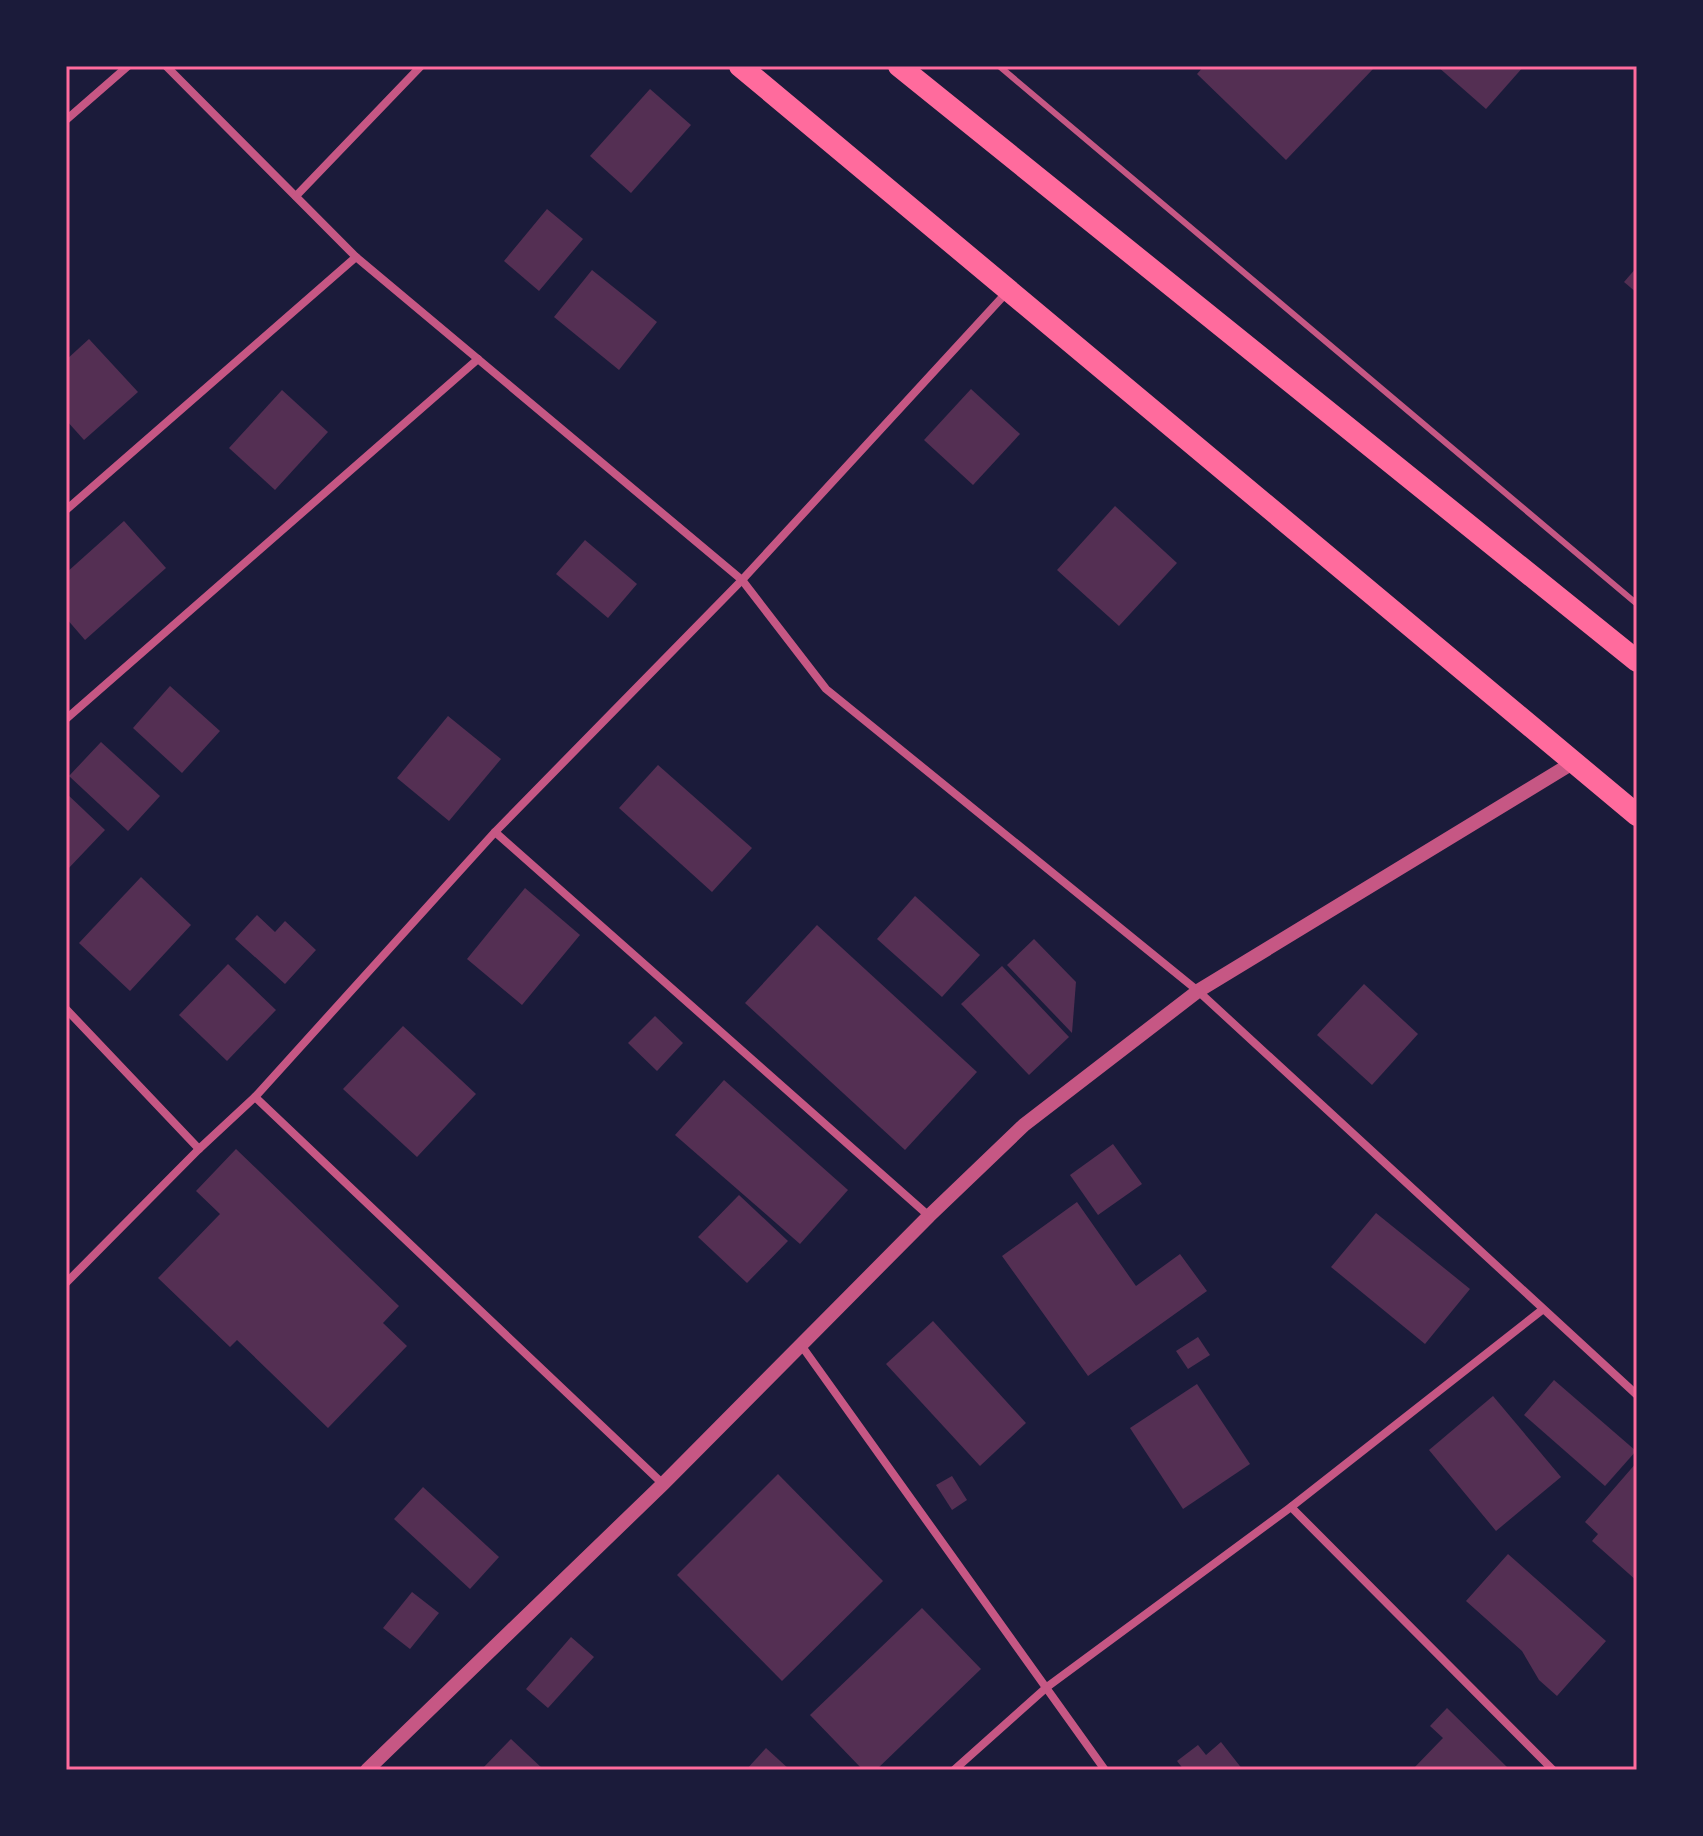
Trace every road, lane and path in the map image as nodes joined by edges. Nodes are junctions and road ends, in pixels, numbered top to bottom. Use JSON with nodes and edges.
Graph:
{"nodes":[{"id":1,"x":128,"y":66,"type":"edge"},
{"id":2,"x":166,"y":66,"type":"edge"},
{"id":3,"x":421,"y":66,"type":"edge"},
{"id":4,"x":740,"y":66,"type":"edge"},
{"id":5,"x":899,"y":66,"type":"edge"},
{"id":6,"x":999,"y":66,"type":"edge"},
{"id":7,"x":66,"y":120,"type":"edge"},
{"id":8,"x":296,"y":196,"type":"junction"},
{"id":9,"x":356,"y":257,"type":"junction"},
{"id":10,"x":1009,"y":291,"type":"junction"},
{"id":11,"x":478,"y":359,"type":"junction"},
{"id":12,"x":66,"y":510,"type":"edge"},
{"id":13,"x":742,"y":580,"type":"junction"},
{"id":14,"x":1637,"y":604,"type":"edge"},
{"id":15,"x":1637,"y":661,"type":"edge"},
{"id":16,"x":66,"y":719,"type":"edge"},
{"id":17,"x":1574,"y":762,"type":"junction"},
{"id":18,"x":1637,"y":815,"type":"edge"},
{"id":19,"x":495,"y":832,"type":"junction"},
{"id":20,"x":1198,"y":991,"type":"junction"},
{"id":21,"x":66,"y":1009,"type":"edge"},
{"id":22,"x":255,"y":1097,"type":"junction"},
{"id":23,"x":199,"y":1149,"type":"junction"},
{"id":24,"x":929,"y":1216,"type":"junction"},
{"id":25,"x":66,"y":1283,"type":"edge"},
{"id":26,"x":1542,"y":1310,"type":"junction"},
{"id":27,"x":801,"y":1345,"type":"junction"},
{"id":28,"x":1637,"y":1395,"type":"edge"},
{"id":29,"x":663,"y":1484,"type":"junction"},
{"id":30,"x":1291,"y":1507,"type":"junction"},
{"id":31,"x":1047,"y":1687,"type":"junction"},
{"id":32,"x":367,"y":1770,"type":"edge"},
{"id":33,"x":954,"y":1770,"type":"edge"},
{"id":34,"x":1105,"y":1770,"type":"edge"},
{"id":35,"x":1553,"y":1770,"type":"edge"}],
"edges":[{"from":1,"to":7,"type":"street"},
{"from":2,"to":8,"type":"street"},
{"from":3,"to":8,"type":"street"},
{"from":4,"to":10,"type":"highway"},
{"from":5,"to":15,"type":"highway"},
{"from":6,"to":14,"type":"lane"},
{"from":8,"to":9,"type":"street"},
{"from":9,"to":11,"type":"street"},
{"from":9,"to":12,"type":"street"},
{"from":10,"to":13,"type":"street"},
{"from":10,"to":17,"type":"highway"},
{"from":11,"to":13,"type":"street"},
{"from":11,"to":16,"type":"street"},
{"from":13,"to":19,"type":"street"},
{"from":13,"to":20,"type":"street"},
{"from":17,"to":18,"type":"highway"},
{"from":17,"to":20,"type":"street"},
{"from":19,"to":22,"type":"street"},
{"from":19,"to":24,"type":"street"},
{"from":20,"to":24,"type":"street"},
{"from":20,"to":26,"type":"street"},
{"from":21,"to":23,"type":"street"},
{"from":22,"to":23,"type":"street"},
{"from":22,"to":29,"type":"street"},
{"from":23,"to":25,"type":"street"},
{"from":24,"to":27,"type":"street"},
{"from":26,"to":28,"type":"street"},
{"from":26,"to":30,"type":"street"},
{"from":27,"to":29,"type":"street"},
{"from":27,"to":31,"type":"street"},
{"from":29,"to":32,"type":"street"},
{"from":30,"to":31,"type":"street"},
{"from":30,"to":35,"type":"street"},
{"from":31,"to":33,"type":"street"},
{"from":31,"to":34,"type":"street"}]}
